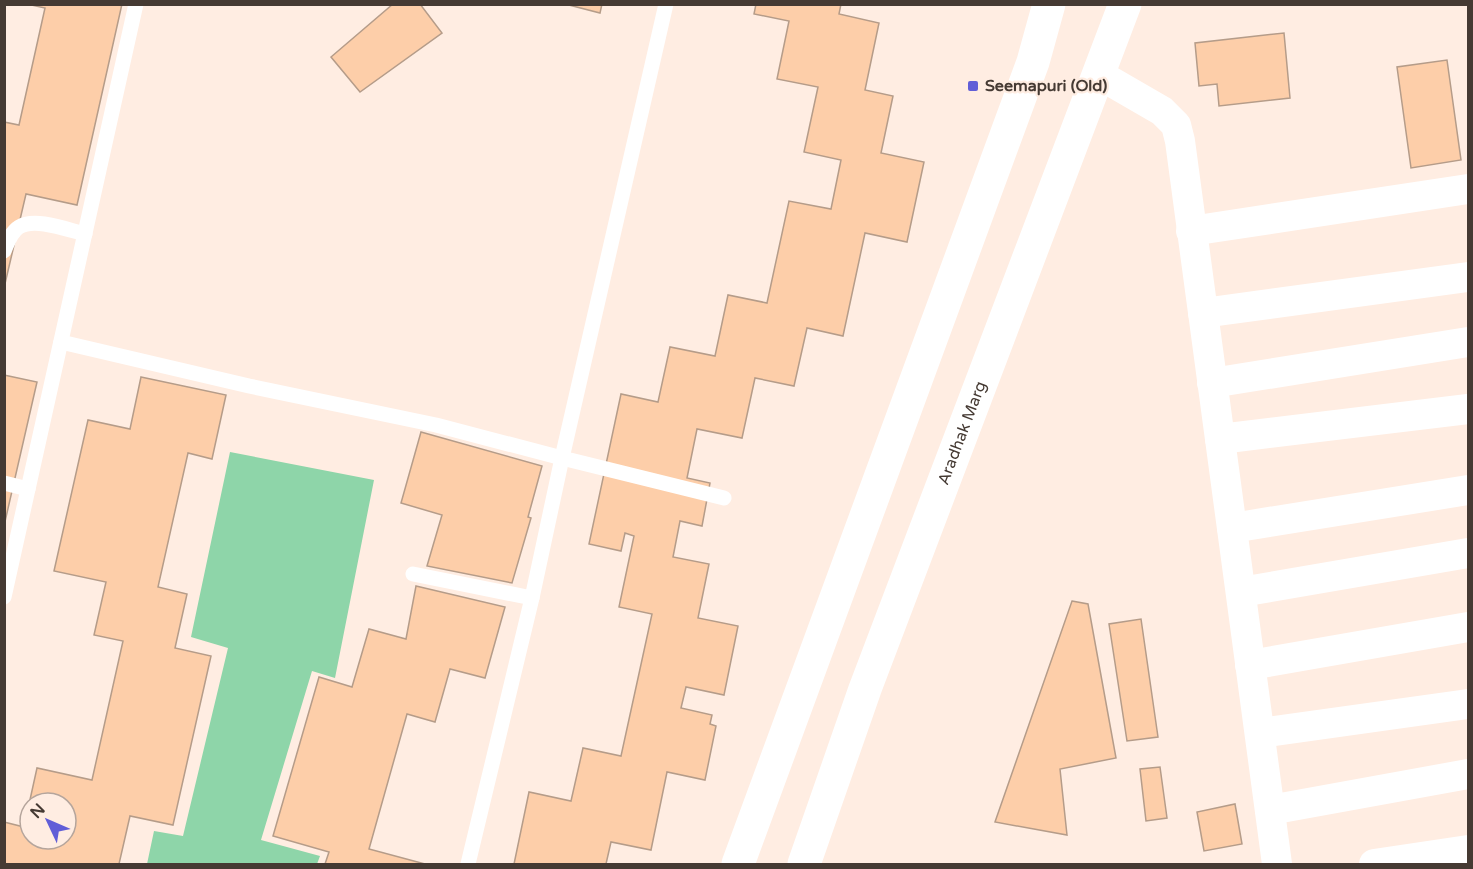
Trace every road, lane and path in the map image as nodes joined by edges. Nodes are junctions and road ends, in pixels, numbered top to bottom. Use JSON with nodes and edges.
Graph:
{"nodes":[{"id":1,"x":136,"y":4,"type":"edge"},
{"id":2,"x":666,"y":4,"type":"edge"},
{"id":3,"x":1049,"y":4,"type":"edge"},
{"id":4,"x":1125,"y":4,"type":"edge"},
{"id":5,"x":1098,"y":74,"type":"junction"},
{"id":6,"x":1468,"y":189,"type":"edge"},
{"id":7,"x":1191,"y":231,"type":"junction"},
{"id":8,"x":85,"y":234,"type":"junction"},
{"id":9,"x":4,"y":251,"type":"edge"},
{"id":10,"x":1468,"y":277,"type":"edge"},
{"id":11,"x":1203,"y":313,"type":"junction"},
{"id":12,"x":61,"y":342,"type":"junction"},
{"id":13,"x":1468,"y":342,"type":"edge"},
{"id":14,"x":1212,"y":383,"type":"junction"},
{"id":15,"x":1468,"y":409,"type":"edge"},
{"id":16,"x":1220,"y":439,"type":"junction"},
{"id":17,"x":562,"y":458,"type":"junction"},
{"id":18,"x":4,"y":483,"type":"edge"},
{"id":19,"x":28,"y":489,"type":"junction"},
{"id":20,"x":1468,"y":490,"type":"edge"},
{"id":21,"x":724,"y":498,"type":"dead end"},
{"id":22,"x":1232,"y":528,"type":"junction"},
{"id":23,"x":1468,"y":553,"type":"edge"},
{"id":24,"x":413,"y":574,"type":"dead end"},
{"id":25,"x":1241,"y":592,"type":"junction"},
{"id":26,"x":4,"y":597,"type":"edge"},
{"id":27,"x":532,"y":598,"type":"junction"},
{"id":28,"x":1468,"y":627,"type":"edge"},
{"id":29,"x":1251,"y":665,"type":"junction"},
{"id":30,"x":1468,"y":704,"type":"edge"},
{"id":31,"x":1260,"y":733,"type":"junction"},
{"id":32,"x":1468,"y":774,"type":"edge"},
{"id":33,"x":1270,"y":810,"type":"junction"},
{"id":34,"x":1468,"y":850,"type":"edge"},
{"id":35,"x":468,"y":864,"type":"edge"},
{"id":36,"x":738,"y":864,"type":"edge"},
{"id":37,"x":804,"y":864,"type":"edge"},
{"id":38,"x":1277,"y":864,"type":"edge"},
{"id":39,"x":1374,"y":864,"type":"edge"}],
"edges":[{"from":1,"to":8,"type":"lane"},
{"from":2,"to":17,"type":"lane"},
{"from":3,"to":36,"type":"main road"},
{"from":4,"to":5,"type":"main road","name":"Aradhak Marg"},
{"from":5,"to":7,"type":"street"},
{"from":5,"to":37,"type":"main road","name":"Aradhak Marg"},
{"from":6,"to":7,"type":"street"},
{"from":7,"to":11,"type":"street"},
{"from":8,"to":9,"type":"lane"},
{"from":8,"to":12,"type":"lane"},
{"from":10,"to":11,"type":"street"},
{"from":11,"to":14,"type":"street"},
{"from":12,"to":17,"type":"lane"},
{"from":12,"to":19,"type":"lane"},
{"from":13,"to":14,"type":"street"},
{"from":14,"to":16,"type":"street"},
{"from":15,"to":16,"type":"street"},
{"from":16,"to":22,"type":"street"},
{"from":17,"to":21,"type":"lane"},
{"from":17,"to":27,"type":"lane"},
{"from":18,"to":19,"type":"lane"},
{"from":19,"to":26,"type":"lane"},
{"from":20,"to":22,"type":"street"},
{"from":22,"to":25,"type":"street"},
{"from":23,"to":25,"type":"street"},
{"from":24,"to":27,"type":"lane"},
{"from":25,"to":29,"type":"street"},
{"from":27,"to":35,"type":"lane"},
{"from":28,"to":29,"type":"street"},
{"from":29,"to":31,"type":"street"},
{"from":30,"to":31,"type":"street"},
{"from":31,"to":33,"type":"street"},
{"from":32,"to":33,"type":"street"},
{"from":33,"to":38,"type":"street"},
{"from":34,"to":39,"type":"street"}]}
